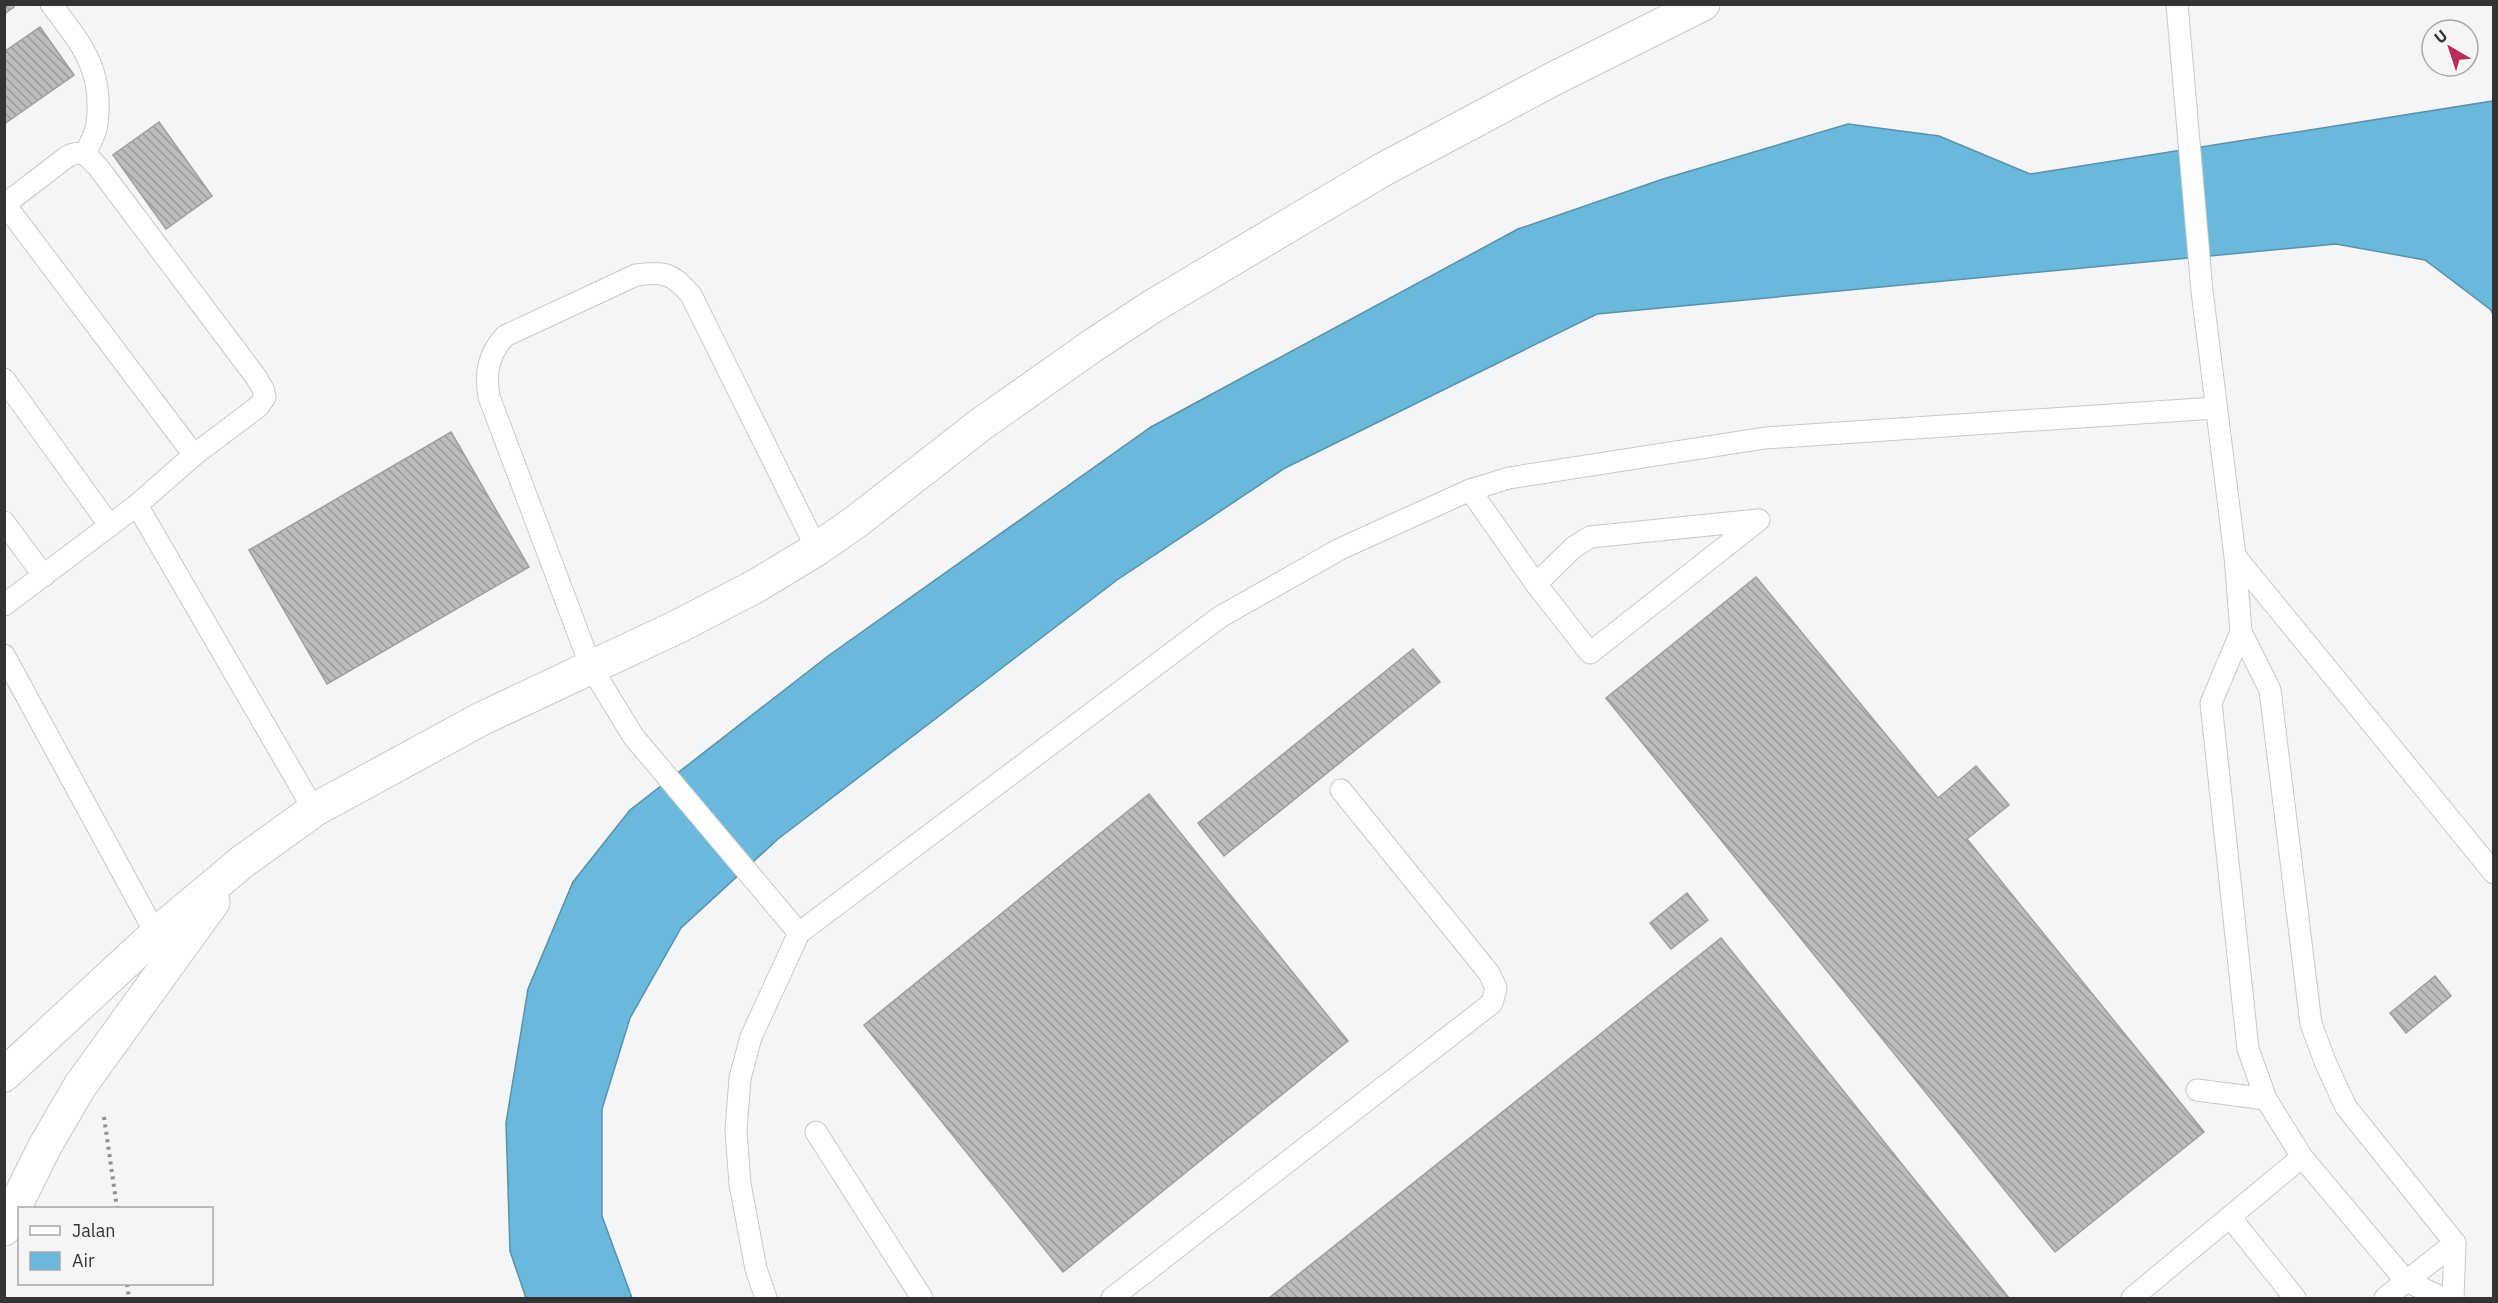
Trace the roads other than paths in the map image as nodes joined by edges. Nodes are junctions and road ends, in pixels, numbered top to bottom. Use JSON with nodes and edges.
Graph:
{"nodes":[{"id":1,"x":51,"y":4,"type":"edge"},
{"id":2,"x":1703,"y":4,"type":"edge"},
{"id":3,"x":2177,"y":4,"type":"edge"},
{"id":4,"x":85,"y":154,"type":"junction"},
{"id":5,"x":5,"y":204,"type":"edge"},
{"id":6,"x":4,"y":379,"type":"edge"},
{"id":7,"x":2215,"y":408,"type":"junction"},
{"id":8,"x":194,"y":455,"type":"junction"},
{"id":9,"x":1470,"y":490,"type":"junction"},
{"id":10,"x":137,"y":505,"type":"junction"},
{"id":11,"x":4,"y":522,"type":"edge"},
{"id":12,"x":110,"y":526,"type":"junction"},
{"id":13,"x":817,"y":549,"type":"junction"},
{"id":14,"x":2235,"y":556,"type":"junction"},
{"id":15,"x":44,"y":576,"type":"junction"},
{"id":16,"x":1536,"y":584,"type":"junction"},
{"id":17,"x":4,"y":605,"type":"edge"},
{"id":18,"x":2241,"y":632,"type":"junction"},
{"id":19,"x":4,"y":655,"type":"edge"},
{"id":20,"x":591,"y":667,"type":"junction"},
{"id":21,"x":1341,"y":790,"type":"dead end"},
{"id":22,"x":314,"y":810,"type":"junction"},
{"id":23,"x":242,"y":862,"type":"junction"},
{"id":24,"x":2493,"y":873,"type":"edge"},
{"id":25,"x":800,"y":933,"type":"junction"},
{"id":26,"x":156,"y":934,"type":"junction"},
{"id":27,"x":4,"y":1075,"type":"edge"},
{"id":28,"x":2197,"y":1090,"type":"dead end"},
{"id":29,"x":2266,"y":1099,"type":"junction"},
{"id":30,"x":816,"y":1132,"type":"dead end"},
{"id":31,"x":2302,"y":1157,"type":"junction"},
{"id":32,"x":2230,"y":1217,"type":"junction"},
{"id":33,"x":4,"y":1229,"type":"edge"},
{"id":34,"x":2455,"y":1243,"type":"junction"},
{"id":35,"x":2406,"y":1281,"type":"junction"},
{"id":36,"x":765,"y":1299,"type":"edge"},
{"id":37,"x":922,"y":1299,"type":"edge"},
{"id":38,"x":1112,"y":1299,"type":"edge"},
{"id":39,"x":2132,"y":1299,"type":"edge"},
{"id":40,"x":2295,"y":1299,"type":"edge"},
{"id":41,"x":2385,"y":1299,"type":"edge"},
{"id":42,"x":2443,"y":1299,"type":"edge"},
{"id":43,"x":2453,"y":1299,"type":"edge"}],
"edges":[{"from":1,"to":4,"type":"lane"},
{"from":2,"to":13,"type":"street"},
{"from":3,"to":7,"type":"lane"},
{"from":4,"to":5,"type":"lane"},
{"from":4,"to":8,"type":"lane"},
{"from":5,"to":8,"type":"lane"},
{"from":6,"to":12,"type":"lane"},
{"from":7,"to":9,"type":"lane"},
{"from":7,"to":14,"type":"lane"},
{"from":8,"to":10,"type":"lane"},
{"from":9,"to":16,"type":"lane"},
{"from":9,"to":25,"type":"lane"},
{"from":10,"to":12,"type":"lane"},
{"from":10,"to":22,"type":"lane"},
{"from":11,"to":15,"type":"lane"},
{"from":12,"to":15,"type":"lane"},
{"from":13,"to":20,"type":"street"},
{"from":13,"to":20,"type":"lane"},
{"from":14,"to":18,"type":"lane"},
{"from":14,"to":24,"type":"lane"},
{"from":15,"to":17,"type":"lane"},
{"from":16,"to":16,"type":"lane"},
{"from":18,"to":29,"type":"lane"},
{"from":18,"to":34,"type":"lane"},
{"from":19,"to":26,"type":"lane"},
{"from":20,"to":22,"type":"street"},
{"from":20,"to":25,"type":"lane"},
{"from":21,"to":38,"type":"lane"},
{"from":22,"to":23,"type":"street"},
{"from":23,"to":26,"type":"street"},
{"from":23,"to":33,"type":"street"},
{"from":25,"to":36,"type":"lane"},
{"from":26,"to":27,"type":"street"},
{"from":28,"to":29,"type":"lane"},
{"from":29,"to":31,"type":"lane"},
{"from":30,"to":37,"type":"lane"},
{"from":31,"to":32,"type":"lane"},
{"from":31,"to":35,"type":"lane"},
{"from":32,"to":39,"type":"lane"},
{"from":32,"to":40,"type":"lane"},
{"from":34,"to":35,"type":"lane"},
{"from":34,"to":43,"type":"lane"},
{"from":35,"to":41,"type":"lane"},
{"from":35,"to":42,"type":"lane"}]}
